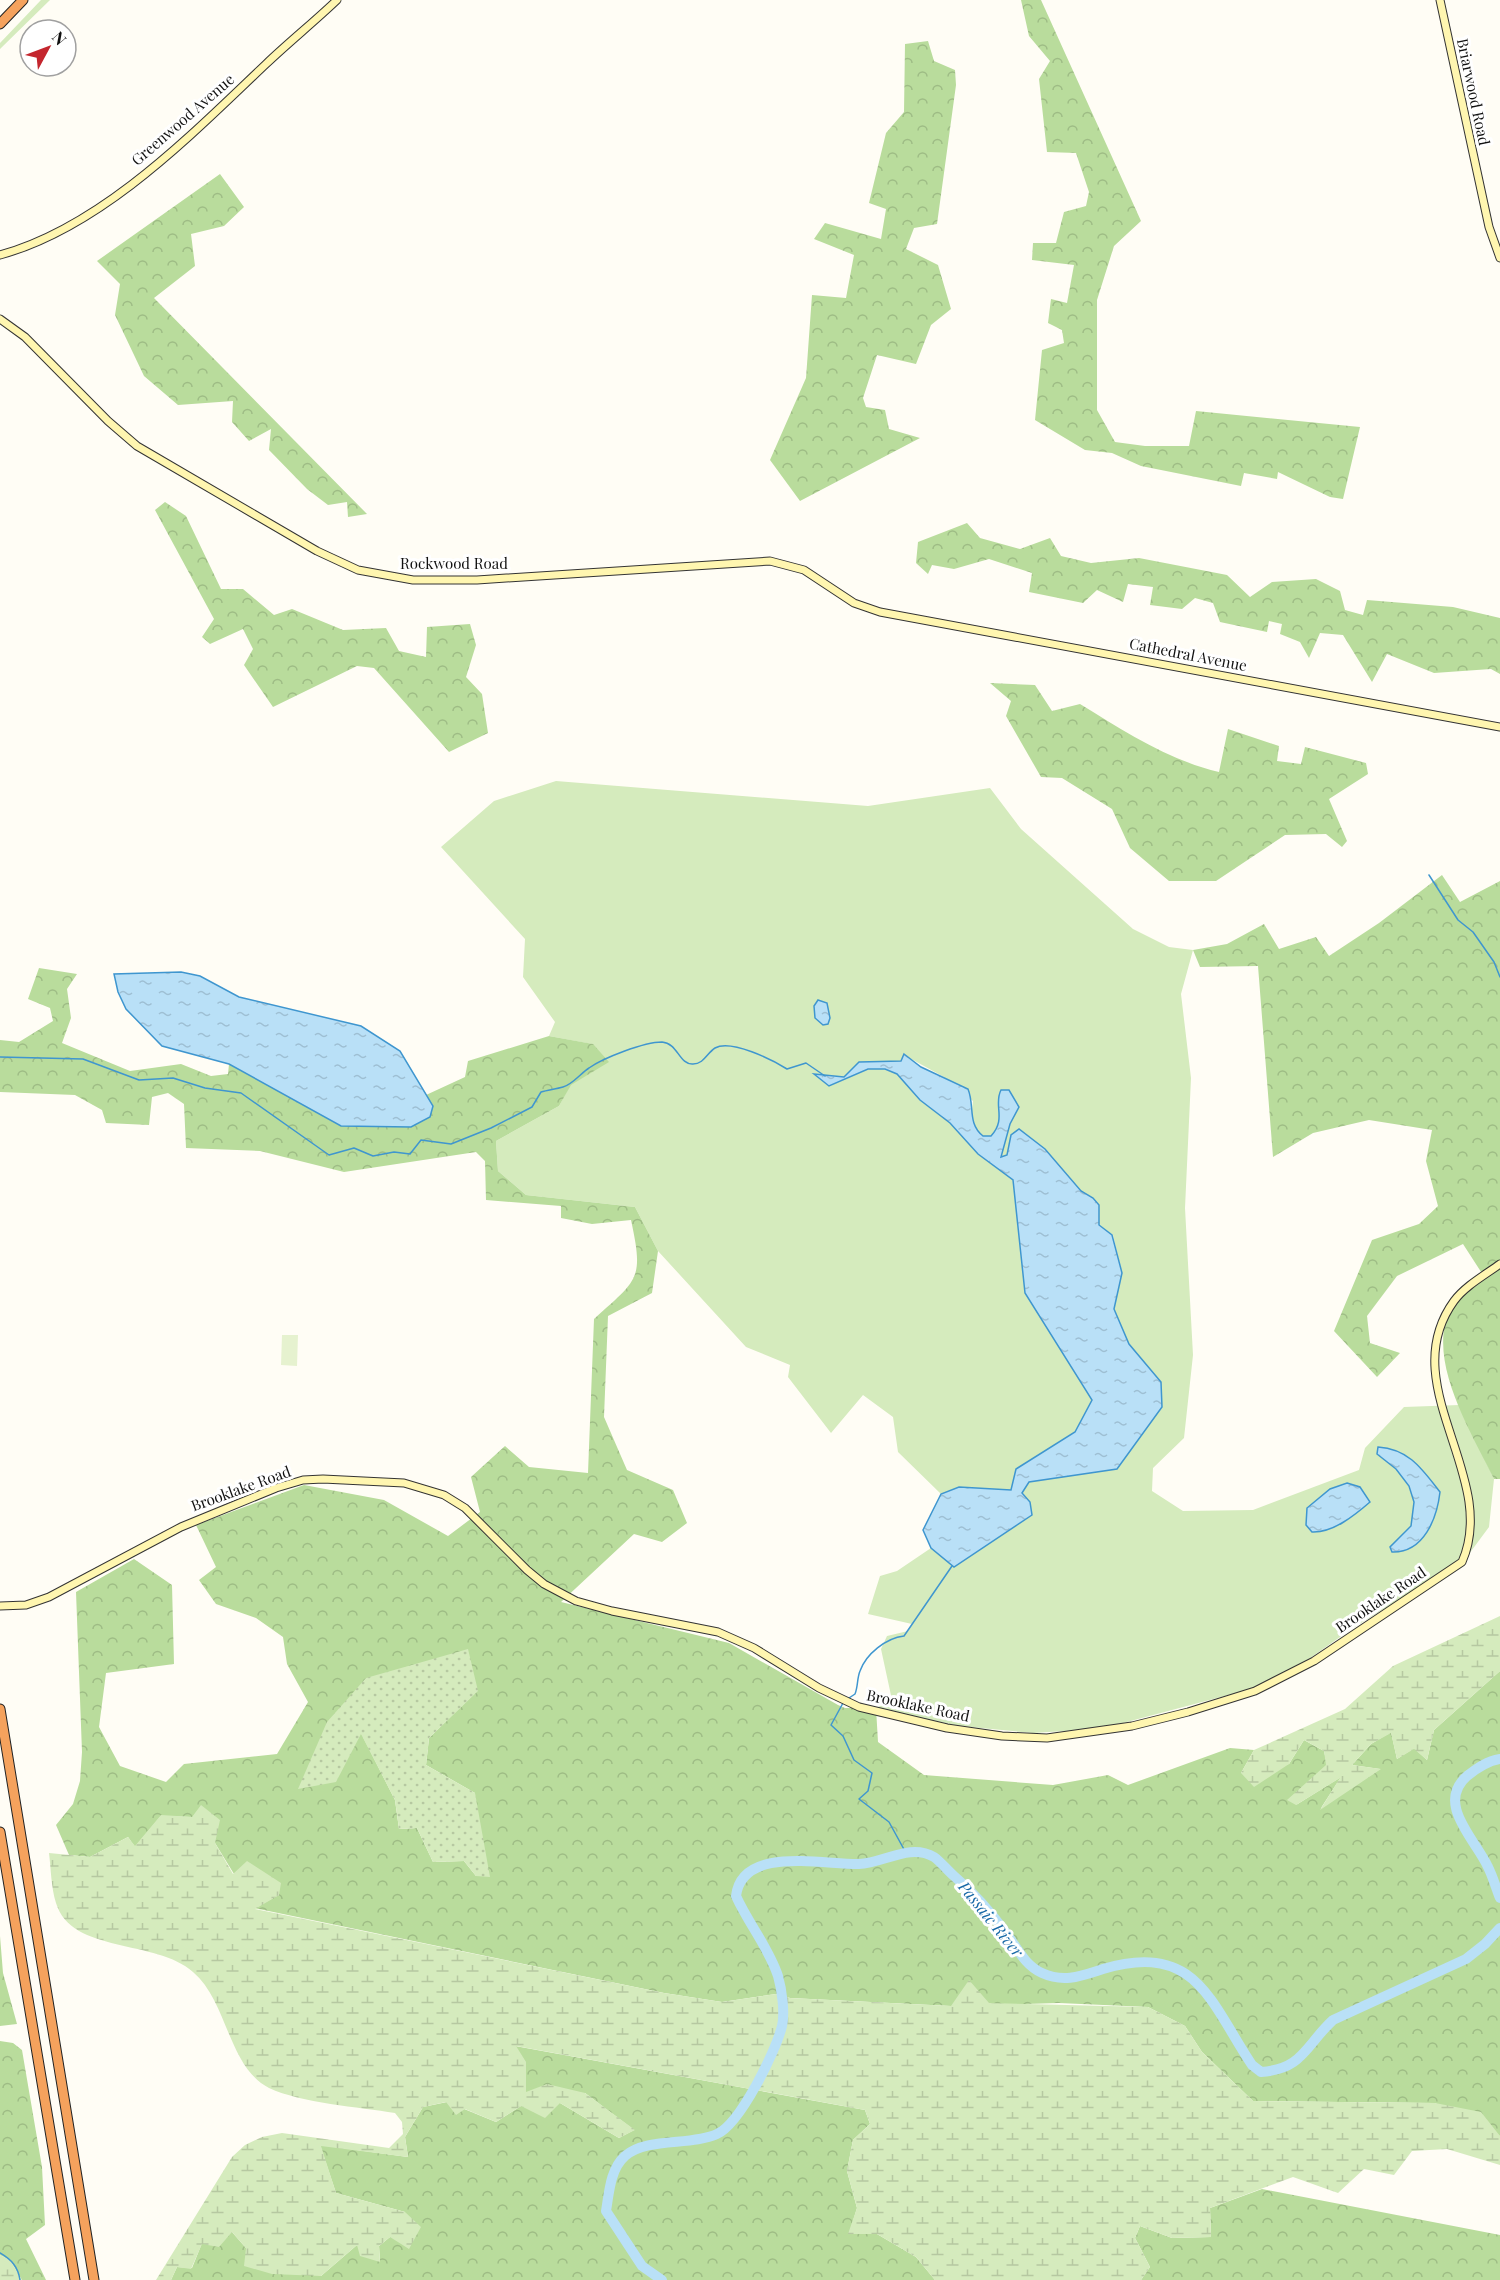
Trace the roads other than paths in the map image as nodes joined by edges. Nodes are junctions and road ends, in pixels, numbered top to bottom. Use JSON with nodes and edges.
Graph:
{"nodes":[{"id":1,"x":23,"y":0,"type":"edge"},
{"id":2,"x":338,"y":0,"type":"edge"},
{"id":3,"x":1440,"y":0,"type":"edge"},
{"id":4,"x":0,"y":24,"type":"edge"},
{"id":5,"x":0,"y":255,"type":"edge"},
{"id":6,"x":1500,"y":258,"type":"edge"},
{"id":7,"x":0,"y":319,"type":"edge"},
{"id":8,"x":870,"y":609,"type":"joint"},
{"id":9,"x":1500,"y":727,"type":"edge"},
{"id":10,"x":1500,"y":1264,"type":"edge"},
{"id":11,"x":1444,"y":1362,"type":"dead end"},
{"id":12,"x":1474,"y":1550,"type":"dead end"},
{"id":13,"x":0,"y":1606,"type":"edge"},
{"id":14,"x":0,"y":1709,"type":"edge"},
{"id":15,"x":0,"y":1832,"type":"edge"},
{"id":16,"x":75,"y":2280,"type":"edge"},
{"id":17,"x":94,"y":2280,"type":"edge"}],
"edges":[{"from":1,"to":4,"type":"highway"},
{"from":2,"to":5,"type":"street","name":"Greenwood Avenue"},
{"from":3,"to":6,"type":"street","name":"Briarwood Road"},
{"from":7,"to":8,"type":"street","name":"Rockwood Road"},
{"from":8,"to":9,"type":"street","name":"Cathedral Avenue"},
{"from":10,"to":11,"type":"street"},
{"from":12,"to":13,"type":"street","name":"Brooklake Road"},
{"from":14,"to":17,"type":"highway"},
{"from":15,"to":16,"type":"highway"}]}
